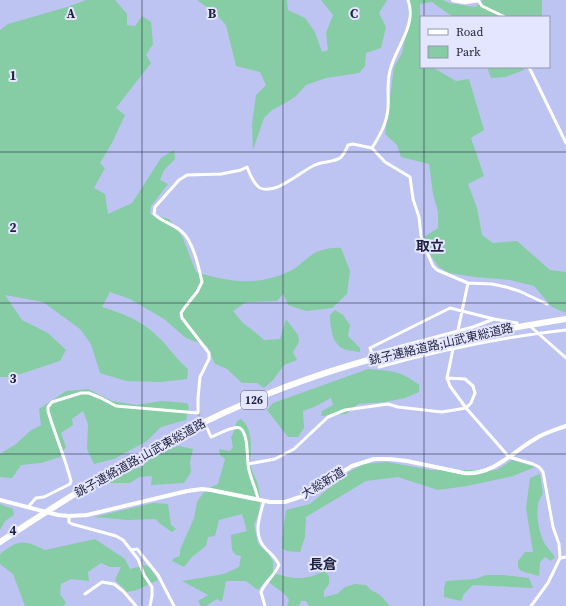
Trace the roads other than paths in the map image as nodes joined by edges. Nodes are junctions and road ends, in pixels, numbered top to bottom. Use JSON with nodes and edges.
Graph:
{"nodes":[{"id":1,"x":408,"y":0,"type":"edge"},
{"id":2,"x":453,"y":0,"type":"edge"},
{"id":3,"x":478,"y":0,"type":"edge"},
{"id":4,"x":503,"y":16,"type":"edge"},
{"id":5,"x":529,"y":68,"type":"edge"},
{"id":6,"x":566,"y":143,"type":"edge"},
{"id":7,"x":372,"y":148,"type":"junction"},
{"id":8,"x":468,"y":283,"type":"junction"},
{"id":9,"x":547,"y":304,"type":"dead end"},
{"id":10,"x":463,"y":311,"type":"junction"},
{"id":11,"x":494,"y":319,"type":"junction"},
{"id":12,"x":566,"y":319,"type":"edge"},
{"id":13,"x":517,"y":323,"type":"dead end"},
{"id":14,"x":531,"y":325,"type":"junction"},
{"id":15,"x":458,"y":330,"type":"junction"},
{"id":16,"x":566,"y":330,"type":"edge"},
{"id":17,"x":538,"y":333,"type":"junction"},
{"id":18,"x":453,"y":349,"type":"junction"},
{"id":19,"x":566,"y":358,"type":"edge"},
{"id":20,"x":378,"y":366,"type":"dead end"},
{"id":21,"x":447,"y":378,"type":"junction"},
{"id":22,"x":466,"y":408,"type":"junction"},
{"id":23,"x":566,"y":426,"type":"edge"},
{"id":24,"x":207,"y":428,"type":"tunnel mouth"},
{"id":25,"x":509,"y":457,"type":"junction"},
{"id":26,"x":248,"y":464,"type":"junction"},
{"id":27,"x":0,"y":500,"type":"edge"},
{"id":28,"x":258,"y":500,"type":"junction"},
{"id":29,"x":264,"y":501,"type":"junction"},
{"id":30,"x":29,"y":507,"type":"junction"},
{"id":31,"x":69,"y":516,"type":"junction"},
{"id":32,"x":3,"y":540,"type":"edge"},
{"id":33,"x":131,"y":550,"type":"junction"},
{"id":34,"x":566,"y":557,"type":"edge"},
{"id":35,"x":560,"y":558,"type":"junction"},
{"id":36,"x":85,"y":594,"type":"dead end"},
{"id":37,"x":136,"y":606,"type":"edge"},
{"id":38,"x":150,"y":606,"type":"edge"},
{"id":39,"x":174,"y":606,"type":"edge"},
{"id":40,"x":265,"y":606,"type":"edge"},
{"id":41,"x":530,"y":606,"type":"edge"}],
"edges":[{"from":1,"to":7,"type":"street"},
{"from":2,"to":3,"type":"main road"},
{"from":3,"to":4,"type":"street"},
{"from":5,"to":6,"type":"street"},
{"from":7,"to":8,"type":"street"},
{"from":7,"to":30,"type":"street"},
{"from":8,"to":9,"type":"street"},
{"from":8,"to":10,"type":"street"},
{"from":10,"to":11,"type":"street"},
{"from":10,"to":15,"type":"street"},
{"from":10,"to":15,"type":"street"},
{"from":11,"to":13,"type":"street"},
{"from":11,"to":15,"type":"street"},
{"from":12,"to":14,"type":"highway","name":"銚子連絡道路;山武東総道路","number":"126"},
{"from":14,"to":17,"type":"street"},
{"from":14,"to":32,"type":"highway","name":"銚子連絡道路;山武東総道路","number":"126"},
{"from":16,"to":17,"type":"street"},
{"from":17,"to":18,"type":"street"},
{"from":17,"to":19,"type":"street"},
{"from":18,"to":20,"type":"street"},
{"from":18,"to":21,"type":"street"},
{"from":21,"to":22,"type":"street"},
{"from":21,"to":22,"type":"street"},
{"from":22,"to":25,"type":"street"},
{"from":22,"to":26,"type":"street"},
{"from":23,"to":25,"type":"street","name":"大総新道"},
{"from":24,"to":26,"type":"street"},
{"from":25,"to":29,"type":"street","name":"大総新道"},
{"from":25,"to":35,"type":"street"},
{"from":26,"to":28,"type":"street"},
{"from":27,"to":30,"type":"street","name":"大総新道"},
{"from":28,"to":29,"type":"street","name":"大総新道"},
{"from":28,"to":31,"type":"street","name":"大総新道"},
{"from":29,"to":40,"type":"street"},
{"from":30,"to":31,"type":"street","name":"大総新道"},
{"from":31,"to":33,"type":"street"},
{"from":33,"to":38,"type":"street"},
{"from":33,"to":39,"type":"street"},
{"from":34,"to":35,"type":"street"},
{"from":35,"to":41,"type":"street"},
{"from":36,"to":37,"type":"street"}]}
